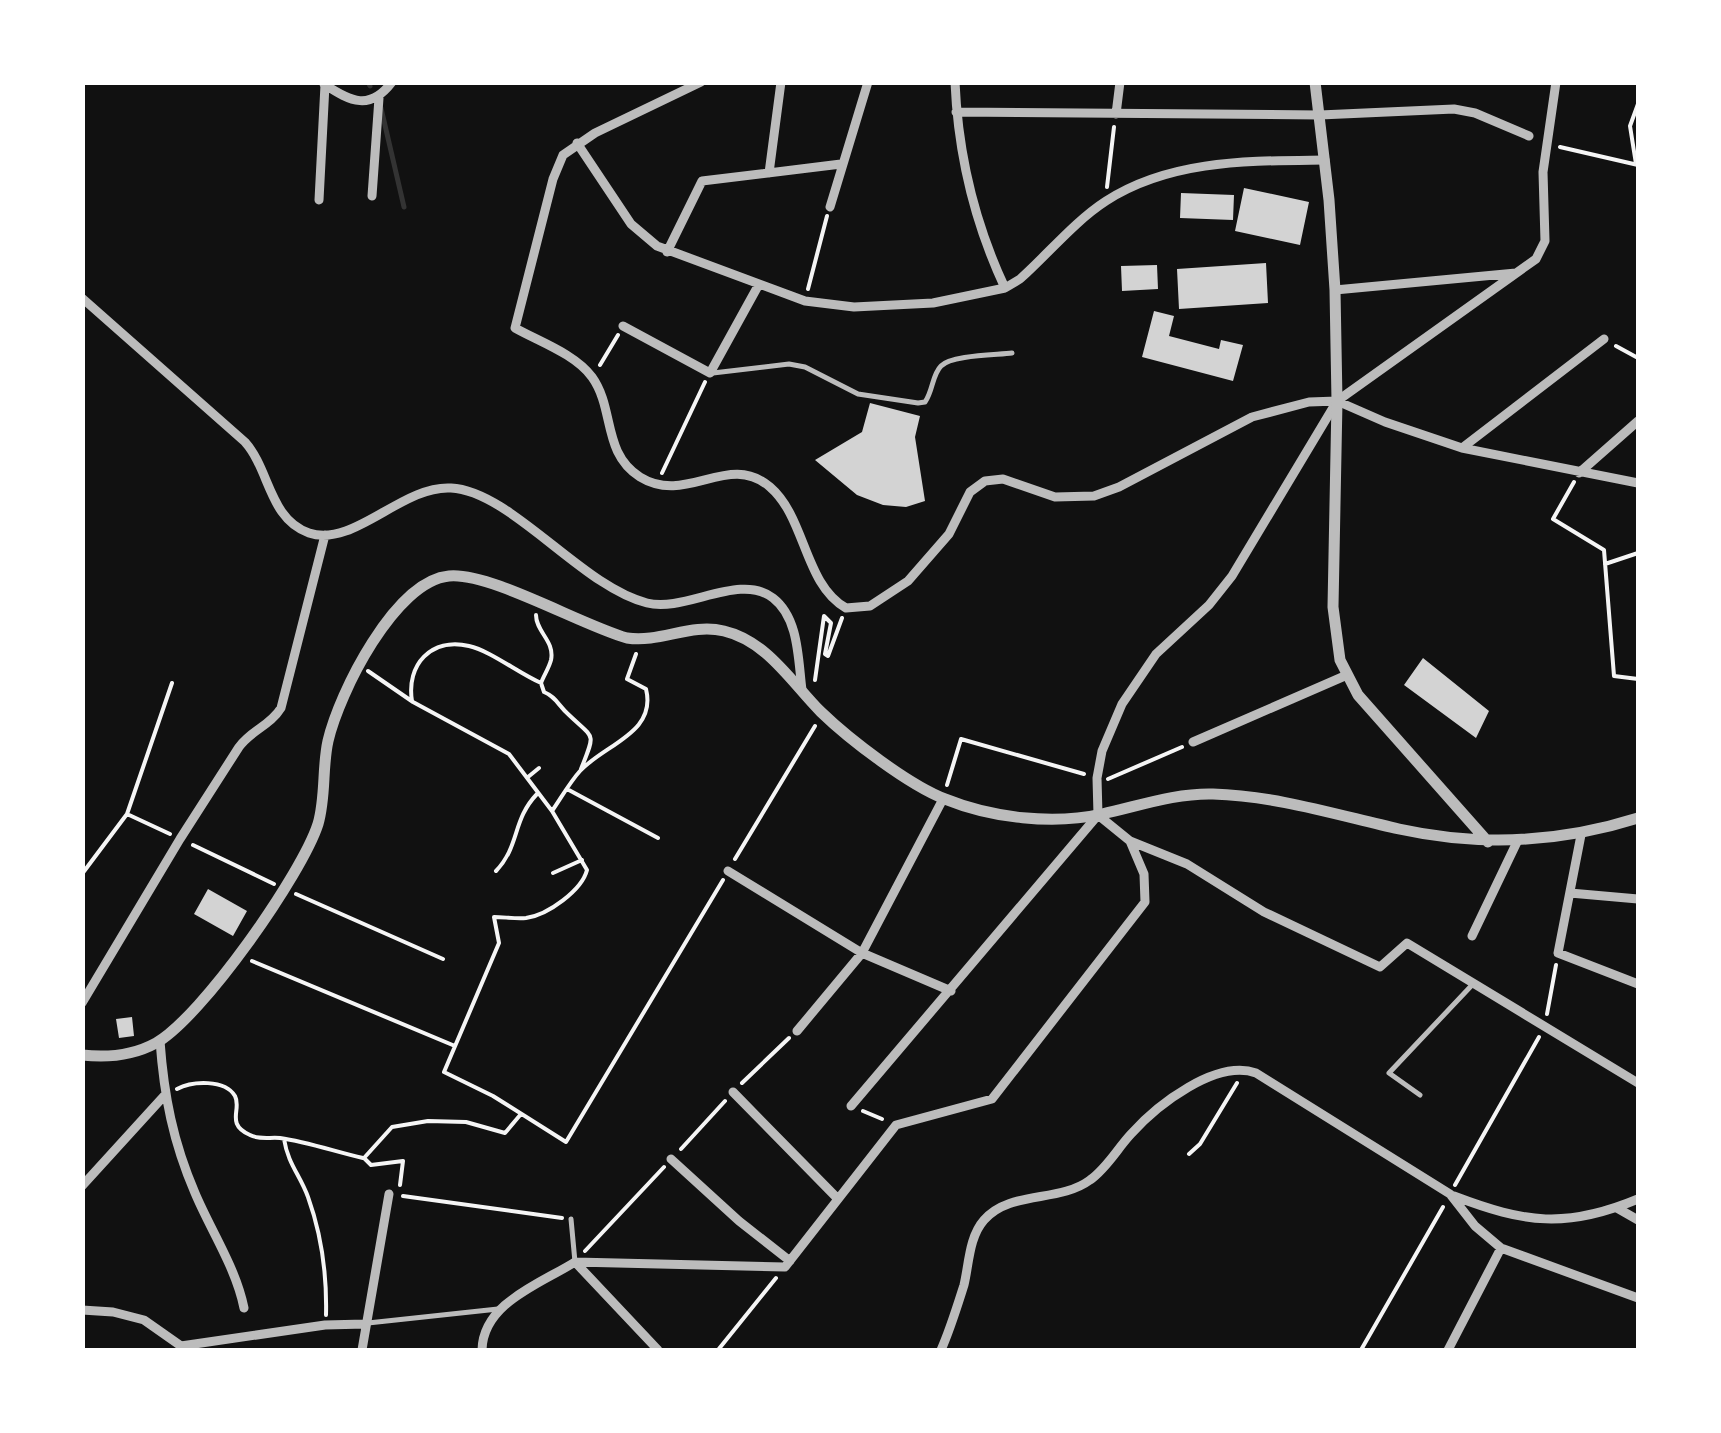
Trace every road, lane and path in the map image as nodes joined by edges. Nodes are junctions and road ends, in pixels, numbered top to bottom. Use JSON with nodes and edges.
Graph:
{"nodes":[{"id":1,"x":392,"y":82,"type":"edge"},
{"id":2,"x":781,"y":82,"type":"edge"},
{"id":3,"x":868,"y":82,"type":"edge"},
{"id":4,"x":955,"y":82,"type":"edge"},
{"id":5,"x":1120,"y":82,"type":"edge"},
{"id":6,"x":1315,"y":82,"type":"edge"},
{"id":7,"x":1556,"y":82,"type":"edge"},
{"id":8,"x":324,"y":84,"type":"edge"},
{"id":9,"x":698,"y":85,"type":"edge"},
{"id":10,"x":379,"y":98,"type":"junction"},
{"id":11,"x":1638,"y":104,"type":"edge"},
{"id":12,"x":956,"y":112,"type":"junction"},
{"id":13,"x":1116,"y":114,"type":"junction"},
{"id":14,"x":1320,"y":115,"type":"junction"},
{"id":15,"x":1529,"y":136,"type":"dead end"},
{"id":16,"x":577,"y":143,"type":"junction"},
{"id":17,"x":1546,"y":144,"type":"junction"},
{"id":18,"x":1324,"y":160,"type":"junction"},
{"id":19,"x":842,"y":164,"type":"junction"},
{"id":20,"x":1637,"y":165,"type":"edge"},
{"id":21,"x":769,"y":173,"type":"junction"},
{"id":22,"x":372,"y":196,"type":"dead end"},
{"id":23,"x":318,"y":200,"type":"dead end"},
{"id":24,"x":1105,"y":202,"type":"junction"},
{"id":25,"x":830,"y":207,"type":"joint"},
{"id":26,"x":667,"y":252,"type":"junction"},
{"id":27,"x":1520,"y":273,"type":"junction"},
{"id":28,"x":758,"y":286,"type":"junction"},
{"id":29,"x":1005,"y":288,"type":"junction"},
{"id":30,"x":1335,"y":290,"type":"junction"},
{"id":31,"x":82,"y":298,"type":"edge"},
{"id":32,"x":805,"y":301,"type":"junction"},
{"id":33,"x":623,"y":326,"type":"joint"},
{"id":34,"x":1604,"y":339,"type":"joint"},
{"id":35,"x":1012,"y":353,"type":"dead end"},
{"id":36,"x":1638,"y":358,"type":"edge"},
{"id":37,"x":710,"y":373,"type":"junction"},
{"id":38,"x":592,"y":378,"type":"junction"},
{"id":39,"x":1338,"y":401,"type":"junction"},
{"id":40,"x":1638,"y":421,"type":"edge"},
{"id":41,"x":1462,"y":448,"type":"junction"},
{"id":42,"x":1579,"y":473,"type":"junction"},
{"id":43,"x":1638,"y":483,"type":"edge"},
{"id":44,"x":657,"y":484,"type":"junction"},
{"id":45,"x":325,"y":535,"type":"junction"},
{"id":46,"x":1638,"y":553,"type":"edge"},
{"id":47,"x":1605,"y":564,"type":"junction"},
{"id":48,"x":539,"y":604,"type":"junction"},
{"id":49,"x":846,"y":608,"type":"junction"},
{"id":50,"x":641,"y":640,"type":"junction"},
{"id":51,"x":360,"y":666,"type":"junction"},
{"id":52,"x":1346,"y":675,"type":"junction"},
{"id":53,"x":1638,"y":679,"type":"edge"},
{"id":54,"x":541,"y":682,"type":"junction"},
{"id":55,"x":172,"y":684,"type":"dead end"},
{"id":56,"x":815,"y":686,"type":"dead end"},
{"id":57,"x":802,"y":692,"type":"junction"},
{"id":58,"x":412,"y":702,"type":"junction"},
{"id":59,"x":823,"y":714,"type":"junction"},
{"id":60,"x":1192,"y":742,"type":"joint"},
{"id":61,"x":539,"y":768,"type":"dead end"},
{"id":62,"x":582,"y":769,"type":"junction"},
{"id":63,"x":528,"y":778,"type":"junction"},
{"id":64,"x":1097,"y":778,"type":"junction"},
{"id":65,"x":567,"y":789,"type":"junction"},
{"id":66,"x":537,"y":794,"type":"junction"},
{"id":67,"x":943,"y":799,"type":"junction"},
{"id":68,"x":552,"y":810,"type":"junction"},
{"id":69,"x":126,"y":814,"type":"junction"},
{"id":70,"x":1098,"y":815,"type":"junction"},
{"id":71,"x":1638,"y":818,"type":"edge"},
{"id":72,"x":1581,"y":835,"type":"junction"},
{"id":73,"x":180,"y":838,"type":"junction"},
{"id":74,"x":658,"y":838,"type":"dead end"},
{"id":75,"x":1130,"y":841,"type":"junction"},
{"id":76,"x":1488,"y":842,"type":"junction"},
{"id":77,"x":1518,"y":842,"type":"junction"},
{"id":78,"x":582,"y":860,"type":"junction"},
{"id":79,"x":496,"y":871,"type":"dead end"},
{"id":80,"x":728,"y":871,"type":"junction"},
{"id":81,"x":82,"y":874,"type":"edge"},
{"id":82,"x":553,"y":874,"type":"dead end"},
{"id":83,"x":285,"y":889,"type":"junction"},
{"id":84,"x":1570,"y":894,"type":"junction"},
{"id":85,"x":1638,"y":899,"type":"edge"},
{"id":86,"x":1472,"y":936,"type":"dead end"},
{"id":87,"x":862,"y":953,"type":"junction"},
{"id":88,"x":1558,"y":953,"type":"junction"},
{"id":89,"x":238,"y":956,"type":"junction"},
{"id":90,"x":443,"y":958,"type":"dead end"},
{"id":91,"x":1473,"y":984,"type":"junction"},
{"id":92,"x":1638,"y":984,"type":"edge"},
{"id":93,"x":951,"y":991,"type":"junction"},
{"id":94,"x":82,"y":1003,"type":"edge"},
{"id":95,"x":1544,"y":1028,"type":"junction"},
{"id":96,"x":796,"y":1031,"type":"joint"},
{"id":97,"x":160,"y":1041,"type":"junction"},
{"id":98,"x":456,"y":1046,"type":"junction"},
{"id":99,"x":82,"y":1055,"type":"edge"},
{"id":100,"x":1241,"y":1069,"type":"junction"},
{"id":101,"x":1638,"y":1083,"type":"edge"},
{"id":102,"x":734,"y":1092,"type":"junction"},
{"id":103,"x":164,"y":1096,"type":"junction"},
{"id":104,"x":1420,"y":1096,"type":"dead end"},
{"id":105,"x":851,"y":1106,"type":"joint"},
{"id":106,"x":520,"y":1114,"type":"junction"},
{"id":107,"x":896,"y":1125,"type":"junction"},
{"id":108,"x":284,"y":1139,"type":"junction"},
{"id":109,"x":1189,"y":1154,"type":"dead end"},
{"id":110,"x":364,"y":1158,"type":"junction"},
{"id":111,"x":671,"y":1159,"type":"junction"},
{"id":112,"x":82,"y":1186,"type":"edge"},
{"id":113,"x":388,"y":1194,"type":"junction"},
{"id":114,"x":1450,"y":1194,"type":"junction"},
{"id":115,"x":1638,"y":1198,"type":"edge"},
{"id":116,"x":838,"y":1199,"type":"junction"},
{"id":117,"x":1617,"y":1208,"type":"junction"},
{"id":118,"x":571,"y":1220,"type":"joint"},
{"id":119,"x":1638,"y":1220,"type":"edge"},
{"id":120,"x":1501,"y":1248,"type":"junction"},
{"id":121,"x":575,"y":1262,"type":"junction"},
{"id":122,"x":788,"y":1264,"type":"junction"},
{"id":123,"x":1638,"y":1298,"type":"edge"},
{"id":124,"x":244,"y":1308,"type":"dead end"},
{"id":125,"x":498,"y":1309,"type":"junction"},
{"id":126,"x":82,"y":1310,"type":"edge"},
{"id":127,"x":365,"y":1324,"type":"junction"},
{"id":128,"x":325,"y":1325,"type":"junction"},
{"id":129,"x":181,"y":1348,"type":"edge"},
{"id":130,"x":362,"y":1350,"type":"edge"},
{"id":131,"x":482,"y":1350,"type":"edge"},
{"id":132,"x":658,"y":1350,"type":"edge"},
{"id":133,"x":718,"y":1350,"type":"edge"},
{"id":134,"x":941,"y":1350,"type":"edge"},
{"id":135,"x":1448,"y":1350,"type":"edge"}],
"edges":[{"from":1,"to":10,"type":"street"},
{"from":2,"to":21,"type":"street"},
{"from":3,"to":19,"type":"street"},
{"from":4,"to":12,"type":"street"},
{"from":5,"to":13,"type":"street"},
{"from":6,"to":14,"type":"street"},
{"from":7,"to":17,"type":"street"},
{"from":8,"to":10,"type":"street"},
{"from":8,"to":23,"type":"street"},
{"from":9,"to":16,"type":"street"},
{"from":10,"to":22,"type":"street"},
{"from":11,"to":20,"type":"path"},
{"from":12,"to":13,"type":"street"},
{"from":12,"to":29,"type":"street"},
{"from":13,"to":14,"type":"street"},
{"from":13,"to":24,"type":"path"},
{"from":14,"to":15,"type":"street"},
{"from":14,"to":18,"type":"street"},
{"from":16,"to":26,"type":"street"},
{"from":16,"to":38,"type":"street"},
{"from":17,"to":20,"type":"path"},
{"from":17,"to":27,"type":"street"},
{"from":18,"to":24,"type":"street"},
{"from":18,"to":30,"type":"street"},
{"from":19,"to":21,"type":"street"},
{"from":19,"to":25,"type":"street"},
{"from":21,"to":26,"type":"street"},
{"from":24,"to":29,"type":"street"},
{"from":25,"to":32,"type":"path"},
{"from":26,"to":28,"type":"street"},
{"from":27,"to":30,"type":"street"},
{"from":27,"to":39,"type":"street"},
{"from":28,"to":32,"type":"street"},
{"from":28,"to":37,"type":"street"},
{"from":29,"to":32,"type":"street"},
{"from":30,"to":39,"type":"street"},
{"from":31,"to":45,"type":"street"},
{"from":33,"to":37,"type":"street"},
{"from":33,"to":38,"type":"path"},
{"from":34,"to":36,"type":"path"},
{"from":34,"to":41,"type":"street"},
{"from":35,"to":37,"type":"lane"},
{"from":37,"to":44,"type":"path"},
{"from":38,"to":44,"type":"street"},
{"from":39,"to":41,"type":"street"},
{"from":39,"to":49,"type":"street"},
{"from":39,"to":52,"type":"street"},
{"from":39,"to":64,"type":"street"},
{"from":40,"to":42,"type":"street"},
{"from":41,"to":42,"type":"street"},
{"from":42,"to":43,"type":"street"},
{"from":42,"to":47,"type":"path"},
{"from":44,"to":49,"type":"street"},
{"from":45,"to":57,"type":"street"},
{"from":45,"to":73,"type":"street"},
{"from":46,"to":47,"type":"path"},
{"from":47,"to":53,"type":"path"},
{"from":48,"to":50,"type":"street"},
{"from":48,"to":51,"type":"street"},
{"from":48,"to":54,"type":"path"},
{"from":49,"to":56,"type":"path"},
{"from":50,"to":57,"type":"street"},
{"from":50,"to":62,"type":"path"},
{"from":51,"to":58,"type":"path"},
{"from":51,"to":83,"type":"street"},
{"from":52,"to":60,"type":"street"},
{"from":52,"to":76,"type":"street"},
{"from":54,"to":58,"type":"path"},
{"from":54,"to":62,"type":"path"},
{"from":55,"to":69,"type":"path"},
{"from":57,"to":59,"type":"street"},
{"from":58,"to":63,"type":"path"},
{"from":59,"to":67,"type":"street"},
{"from":59,"to":80,"type":"path"},
{"from":60,"to":64,"type":"path"},
{"from":61,"to":63,"type":"path"},
{"from":62,"to":65,"type":"path"},
{"from":63,"to":66,"type":"path"},
{"from":64,"to":67,"type":"path"},
{"from":64,"to":70,"type":"street"},
{"from":65,"to":68,"type":"path"},
{"from":65,"to":74,"type":"path"},
{"from":66,"to":68,"type":"path"},
{"from":66,"to":79,"type":"path"},
{"from":67,"to":70,"type":"street"},
{"from":67,"to":87,"type":"street"},
{"from":68,"to":78,"type":"path"},
{"from":69,"to":73,"type":"path"},
{"from":69,"to":81,"type":"path"},
{"from":70,"to":75,"type":"street"},
{"from":70,"to":76,"type":"street"},
{"from":70,"to":93,"type":"street"},
{"from":71,"to":72,"type":"street"},
{"from":72,"to":77,"type":"street"},
{"from":72,"to":84,"type":"street"},
{"from":73,"to":83,"type":"path"},
{"from":73,"to":94,"type":"street"},
{"from":75,"to":91,"type":"street"},
{"from":75,"to":107,"type":"street"},
{"from":76,"to":77,"type":"street"},
{"from":77,"to":86,"type":"street"},
{"from":78,"to":82,"type":"path"},
{"from":78,"to":98,"type":"path"},
{"from":80,"to":87,"type":"street"},
{"from":80,"to":106,"type":"path"},
{"from":83,"to":89,"type":"street"},
{"from":83,"to":90,"type":"path"},
{"from":84,"to":85,"type":"street"},
{"from":84,"to":88,"type":"street"},
{"from":87,"to":93,"type":"street"},
{"from":87,"to":96,"type":"street"},
{"from":88,"to":92,"type":"street"},
{"from":88,"to":95,"type":"path"},
{"from":89,"to":97,"type":"street"},
{"from":89,"to":98,"type":"path"},
{"from":91,"to":95,"type":"street"},
{"from":91,"to":104,"type":"lane"},
{"from":93,"to":105,"type":"street"},
{"from":95,"to":101,"type":"street"},
{"from":96,"to":102,"type":"path"},
{"from":97,"to":99,"type":"street"},
{"from":97,"to":103,"type":"street"},
{"from":98,"to":106,"type":"path"},
{"from":100,"to":109,"type":"path"},
{"from":100,"to":114,"type":"street"},
{"from":100,"to":134,"type":"street"},
{"from":102,"to":111,"type":"path"},
{"from":102,"to":116,"type":"street"},
{"from":103,"to":108,"type":"path"},
{"from":103,"to":112,"type":"street"},
{"from":103,"to":124,"type":"street"},
{"from":105,"to":107,"type":"path"},
{"from":106,"to":110,"type":"path"},
{"from":107,"to":116,"type":"street"},
{"from":108,"to":110,"type":"path"},
{"from":108,"to":128,"type":"path"},
{"from":110,"to":113,"type":"path"},
{"from":111,"to":121,"type":"path"},
{"from":111,"to":122,"type":"street"},
{"from":113,"to":118,"type":"path"},
{"from":113,"to":127,"type":"street"},
{"from":114,"to":117,"type":"street"},
{"from":114,"to":120,"type":"street"},
{"from":115,"to":117,"type":"street"},
{"from":116,"to":122,"type":"street"},
{"from":117,"to":119,"type":"street"},
{"from":118,"to":121,"type":"lane"},
{"from":120,"to":123,"type":"street"},
{"from":120,"to":135,"type":"street"},
{"from":121,"to":122,"type":"street"},
{"from":121,"to":125,"type":"street"},
{"from":121,"to":132,"type":"street"},
{"from":122,"to":133,"type":"path"},
{"from":125,"to":127,"type":"lane"},
{"from":125,"to":131,"type":"street"},
{"from":126,"to":129,"type":"street"},
{"from":127,"to":128,"type":"street"},
{"from":127,"to":130,"type":"street"},
{"from":128,"to":129,"type":"street"}]}
